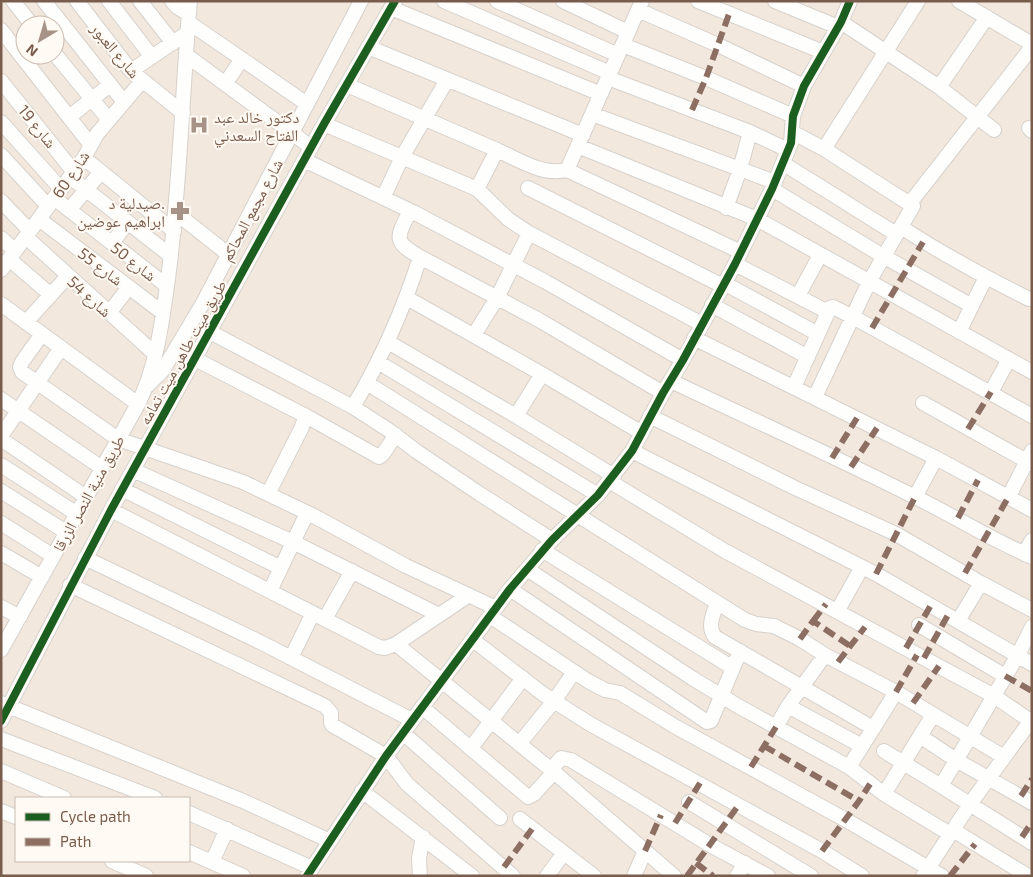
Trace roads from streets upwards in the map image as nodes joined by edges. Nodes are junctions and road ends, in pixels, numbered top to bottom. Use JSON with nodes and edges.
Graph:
{"nodes":[{"id":1,"x":13,"y":1,"type":"edge"},
{"id":2,"x":44,"y":1,"type":"edge"},
{"id":3,"x":77,"y":1,"type":"edge"},
{"id":4,"x":109,"y":1,"type":"edge"},
{"id":5,"x":140,"y":1,"type":"edge"},
{"id":6,"x":172,"y":1,"type":"edge"},
{"id":7,"x":361,"y":1,"type":"edge"},
{"id":8,"x":444,"y":1,"type":"edge"},
{"id":9,"x":497,"y":1,"type":"edge"},
{"id":10,"x":563,"y":1,"type":"edge"},
{"id":11,"x":698,"y":1,"type":"edge"},
{"id":12,"x":775,"y":1,"type":"edge"},
{"id":13,"x":850,"y":1,"type":"edge"},
{"id":14,"x":918,"y":1,"type":"edge"},
{"id":15,"x":959,"y":1,"type":"edge"},
{"id":16,"x":393,"y":4,"type":"edge"},
{"id":17,"x":640,"y":6,"type":"edge"},
{"id":18,"x":24,"y":15,"type":"edge"},
{"id":19,"x":987,"y":17,"type":"junction"},
{"id":20,"x":188,"y":18,"type":"edge"},
{"id":21,"x":839,"y":25,"type":"junction"},
{"id":22,"x":1,"y":30,"type":"edge"},
{"id":23,"x":173,"y":43,"type":"junction"},
{"id":24,"x":623,"y":44,"type":"junction"},
{"id":25,"x":1032,"y":46,"type":"edge"},
{"id":26,"x":368,"y":47,"type":"junction"},
{"id":27,"x":823,"y":52,"type":"junction"},
{"id":28,"x":887,"y":52,"type":"junction"},
{"id":29,"x":186,"y":55,"type":"junction"},
{"id":30,"x":152,"y":57,"type":"junction"},
{"id":31,"x":242,"y":59,"type":"junction"},
{"id":32,"x":64,"y":65,"type":"edge"},
{"id":33,"x":131,"y":71,"type":"junction"},
{"id":34,"x":609,"y":76,"type":"junction"},
{"id":35,"x":447,"y":80,"type":"junction"},
{"id":36,"x":1,"y":81,"type":"edge"},
{"id":37,"x":142,"y":81,"type":"junction"},
{"id":38,"x":225,"y":84,"type":"junction"},
{"id":39,"x":347,"y":84,"type":"junction"},
{"id":40,"x":110,"y":85,"type":"junction"},
{"id":41,"x":804,"y":86,"type":"junction"},
{"id":42,"x":939,"y":87,"type":"junction"},
{"id":43,"x":601,"y":94,"type":"junction"},
{"id":44,"x":92,"y":99,"type":"junction"},
{"id":45,"x":124,"y":102,"type":"junction"},
{"id":46,"x":306,"y":104,"type":"junction"},
{"id":47,"x":182,"y":112,"type":"junction"},
{"id":48,"x":592,"y":114,"type":"junction"},
{"id":49,"x":793,"y":116,"type":"junction"},
{"id":50,"x":69,"y":117,"type":"junction"},
{"id":51,"x":977,"y":117,"type":"junction"},
{"id":52,"x":425,"y":119,"type":"junction"},
{"id":53,"x":108,"y":120,"type":"junction"},
{"id":54,"x":1,"y":122,"type":"edge"},
{"id":55,"x":324,"y":124,"type":"junction"},
{"id":56,"x":994,"y":130,"type":"dead end"},
{"id":57,"x":292,"y":132,"type":"junction"},
{"id":58,"x":750,"y":132,"type":"junction"},
{"id":59,"x":792,"y":132,"type":"junction"},
{"id":60,"x":580,"y":141,"type":"junction"},
{"id":61,"x":90,"y":144,"type":"junction"},
{"id":62,"x":312,"y":147,"type":"junction"},
{"id":63,"x":824,"y":149,"type":"junction"},
{"id":64,"x":497,"y":150,"type":"junction"},
{"id":65,"x":788,"y":150,"type":"junction"},
{"id":66,"x":1,"y":155,"type":"edge"},
{"id":67,"x":402,"y":157,"type":"junction"},
{"id":68,"x":84,"y":158,"type":"junction"},
{"id":69,"x":304,"y":160,"type":"junction"},
{"id":70,"x":784,"y":164,"type":"junction"},
{"id":71,"x":740,"y":169,"type":"junction"},
{"id":72,"x":567,"y":170,"type":"junction"},
{"id":73,"x":101,"y":172,"type":"junction"},
{"id":74,"x":72,"y":174,"type":"junction"},
{"id":75,"x":774,"y":186,"type":"junction"},
{"id":76,"x":528,"y":188,"type":"dead end"},
{"id":77,"x":86,"y":189,"type":"junction"},
{"id":78,"x":477,"y":189,"type":"junction"},
{"id":79,"x":54,"y":198,"type":"junction"},
{"id":80,"x":383,"y":198,"type":"junction"},
{"id":81,"x":1,"y":201,"type":"edge"},
{"id":82,"x":910,"y":203,"type":"junction"},
{"id":83,"x":726,"y":208,"type":"junction"},
{"id":84,"x":68,"y":210,"type":"junction"},
{"id":85,"x":410,"y":211,"type":"junction"},
{"id":86,"x":176,"y":214,"type":"junction"},
{"id":87,"x":757,"y":219,"type":"junction"},
{"id":88,"x":128,"y":222,"type":"junction"},
{"id":89,"x":31,"y":229,"type":"junction"},
{"id":90,"x":174,"y":231,"type":"junction"},
{"id":91,"x":898,"y":231,"type":"junction"},
{"id":92,"x":529,"y":233,"type":"junction"},
{"id":93,"x":1,"y":238,"type":"edge"},
{"id":94,"x":112,"y":243,"type":"junction"},
{"id":95,"x":228,"y":254,"type":"junction"},
{"id":96,"x":820,"y":255,"type":"junction"},
{"id":97,"x":171,"y":256,"type":"junction"},
{"id":98,"x":883,"y":256,"type":"junction"},
{"id":99,"x":420,"y":257,"type":"junction"},
{"id":100,"x":738,"y":258,"type":"junction"},
{"id":101,"x":6,"y":264,"type":"edge"},
{"id":102,"x":514,"y":265,"type":"junction"},
{"id":103,"x":68,"y":276,"type":"junction"},
{"id":104,"x":986,"y":277,"type":"junction"},
{"id":105,"x":869,"y":282,"type":"junction"},
{"id":106,"x":723,"y":284,"type":"junction"},
{"id":107,"x":167,"y":286,"type":"junction"},
{"id":108,"x":129,"y":287,"type":"junction"},
{"id":109,"x":51,"y":295,"type":"junction"},
{"id":110,"x":798,"y":296,"type":"junction"},
{"id":111,"x":407,"y":298,"type":"junction"},
{"id":112,"x":497,"y":298,"type":"junction"},
{"id":113,"x":1030,"y":299,"type":"dead end"},
{"id":114,"x":712,"y":305,"type":"junction"},
{"id":115,"x":2,"y":306,"type":"edge"},
{"id":116,"x":972,"y":306,"type":"junction"},
{"id":117,"x":828,"y":312,"type":"junction"},
{"id":118,"x":110,"y":313,"type":"junction"},
{"id":119,"x":163,"y":313,"type":"junction"},
{"id":120,"x":853,"y":317,"type":"junction"},
{"id":121,"x":26,"y":322,"type":"junction"},
{"id":122,"x":702,"y":324,"type":"junction"},
{"id":123,"x":210,"y":332,"type":"junction"},
{"id":124,"x":959,"y":332,"type":"junction"},
{"id":125,"x":42,"y":334,"type":"junction"},
{"id":126,"x":818,"y":334,"type":"junction"},
{"id":127,"x":474,"y":335,"type":"junction"},
{"id":128,"x":694,"y":338,"type":"junction"},
{"id":129,"x":388,"y":342,"type":"junction"},
{"id":130,"x":62,"y":348,"type":"junction"},
{"id":131,"x":155,"y":354,"type":"junction"},
{"id":132,"x":808,"y":357,"type":"junction"},
{"id":133,"x":195,"y":359,"type":"junction"},
{"id":134,"x":1009,"y":359,"type":"junction"},
{"id":135,"x":683,"y":360,"type":"junction"},
{"id":136,"x":378,"y":362,"type":"junction"},
{"id":137,"x":1032,"y":372,"type":"edge"},
{"id":138,"x":542,"y":374,"type":"junction"},
{"id":139,"x":671,"y":381,"type":"junction"},
{"id":140,"x":37,"y":383,"type":"junction"},
{"id":141,"x":367,"y":383,"type":"junction"},
{"id":142,"x":146,"y":386,"type":"junction"},
{"id":143,"x":794,"y":387,"type":"junction"},
{"id":144,"x":991,"y":392,"type":"junction"},
{"id":145,"x":663,"y":393,"type":"junction"},
{"id":146,"x":815,"y":397,"type":"junction"},
{"id":147,"x":2,"y":400,"type":"edge"},
{"id":148,"x":923,"y":403,"type":"dead end"},
{"id":149,"x":138,"y":404,"type":"junction"},
{"id":150,"x":353,"y":407,"type":"junction"},
{"id":151,"x":18,"y":411,"type":"junction"},
{"id":152,"x":306,"y":416,"type":"junction"},
{"id":153,"x":516,"y":416,"type":"junction"},
{"id":154,"x":650,"y":416,"type":"junction"},
{"id":155,"x":1032,"y":416,"type":"edge"},
{"id":156,"x":642,"y":433,"type":"junction"},
{"id":157,"x":396,"y":435,"type":"junction"},
{"id":158,"x":1,"y":438,"type":"edge"},
{"id":159,"x":118,"y":439,"type":"junction"},
{"id":160,"x":144,"y":449,"type":"junction"},
{"id":161,"x":632,"y":451,"type":"junction"},
{"id":162,"x":936,"y":458,"type":"junction"},
{"id":163,"x":1030,"y":458,"type":"edge"},
{"id":164,"x":1,"y":465,"type":"edge"},
{"id":165,"x":102,"y":468,"type":"junction"},
{"id":166,"x":133,"y":470,"type":"junction"},
{"id":167,"x":612,"y":479,"type":"junction"},
{"id":168,"x":122,"y":489,"type":"junction"},
{"id":169,"x":1,"y":491,"type":"edge"},
{"id":170,"x":268,"y":494,"type":"junction"},
{"id":171,"x":598,"y":495,"type":"junction"},
{"id":172,"x":1009,"y":496,"type":"junction"},
{"id":173,"x":86,"y":497,"type":"junction"},
{"id":174,"x":915,"y":497,"type":"junction"},
{"id":175,"x":111,"y":510,"type":"junction"},
{"id":176,"x":1032,"y":510,"type":"edge"},
{"id":177,"x":77,"y":514,"type":"junction"},
{"id":178,"x":307,"y":514,"type":"junction"},
{"id":179,"x":579,"y":515,"type":"junction"},
{"id":180,"x":1,"y":523,"type":"edge"},
{"id":181,"x":66,"y":532,"type":"junction"},
{"id":182,"x":1032,"y":540,"type":"edge"},
{"id":183,"x":293,"y":542,"type":"junction"},
{"id":184,"x":547,"y":545,"type":"junction"},
{"id":185,"x":1,"y":552,"type":"edge"},
{"id":186,"x":53,"y":556,"type":"junction"},
{"id":187,"x":1028,"y":556,"type":"edge"},
{"id":188,"x":85,"y":558,"type":"junction"},
{"id":189,"x":862,"y":567,"type":"junction"},
{"id":190,"x":281,"y":568,"type":"junction"},
{"id":191,"x":527,"y":569,"type":"junction"},
{"id":192,"x":352,"y":571,"type":"junction"},
{"id":193,"x":42,"y":577,"type":"junction"},
{"id":194,"x":981,"y":583,"type":"junction"},
{"id":195,"x":70,"y":585,"type":"junction"},
{"id":196,"x":510,"y":589,"type":"junction"},
{"id":197,"x":270,"y":591,"type":"junction"},
{"id":198,"x":470,"y":595,"type":"junction"},
{"id":199,"x":717,"y":603,"type":"junction"},
{"id":200,"x":1,"y":607,"type":"edge"},
{"id":201,"x":838,"y":610,"type":"junction"},
{"id":202,"x":1032,"y":610,"type":"edge"},
{"id":203,"x":493,"y":612,"type":"junction"},
{"id":204,"x":439,"y":615,"type":"junction"},
{"id":205,"x":319,"y":616,"type":"junction"},
{"id":206,"x":20,"y":617,"type":"junction"},
{"id":207,"x":958,"y":621,"type":"junction"},
{"id":208,"x":919,"y":625,"type":"dead end"},
{"id":209,"x":1032,"y":628,"type":"edge"},
{"id":210,"x":472,"y":640,"type":"junction"},
{"id":211,"x":396,"y":644,"type":"junction"},
{"id":212,"x":2,"y":648,"type":"edge"},
{"id":213,"x":740,"y":651,"type":"junction"},
{"id":214,"x":825,"y":655,"type":"junction"},
{"id":215,"x":1018,"y":655,"type":"junction"},
{"id":216,"x":291,"y":658,"type":"junction"},
{"id":217,"x":1032,"y":664,"type":"edge"},
{"id":218,"x":733,"y":668,"type":"junction"},
{"id":219,"x":574,"y":672,"type":"junction"},
{"id":220,"x":1005,"y":676,"type":"junction"},
{"id":221,"x":523,"y":678,"type":"junction"},
{"id":222,"x":442,"y":681,"type":"junction"},
{"id":223,"x":802,"y":686,"type":"junction"},
{"id":224,"x":896,"y":692,"type":"junction"},
{"id":225,"x":722,"y":696,"type":"junction"},
{"id":226,"x":994,"y":696,"type":"junction"},
{"id":227,"x":554,"y":701,"type":"junction"},
{"id":228,"x":4,"y":704,"type":"edge"},
{"id":229,"x":788,"y":706,"type":"junction"},
{"id":230,"x":422,"y":707,"type":"junction"},
{"id":231,"x":933,"y":715,"type":"junction"},
{"id":232,"x":412,"y":720,"type":"junction"},
{"id":233,"x":1,"y":721,"type":"edge"},
{"id":234,"x":490,"y":721,"type":"junction"},
{"id":235,"x":1031,"y":721,"type":"edge"},
{"id":236,"x":776,"y":727,"type":"junction"},
{"id":237,"x":873,"y":728,"type":"junction"},
{"id":238,"x":403,"y":733,"type":"junction"},
{"id":239,"x":920,"y":736,"type":"junction"},
{"id":240,"x":969,"y":737,"type":"junction"},
{"id":241,"x":1,"y":739,"type":"edge"},
{"id":242,"x":519,"y":744,"type":"junction"},
{"id":243,"x":862,"y":746,"type":"junction"},
{"id":244,"x":471,"y":748,"type":"junction"},
{"id":245,"x":884,"y":751,"type":"dead end"},
{"id":246,"x":386,"y":756,"type":"junction"},
{"id":247,"x":1004,"y":757,"type":"junction"},
{"id":248,"x":956,"y":760,"type":"junction"},
{"id":249,"x":904,"y":762,"type":"junction"},
{"id":250,"x":849,"y":767,"type":"junction"},
{"id":251,"x":1,"y":771,"type":"edge"},
{"id":252,"x":552,"y":771,"type":"junction"},
{"id":253,"x":990,"y":779,"type":"junction"},
{"id":254,"x":941,"y":786,"type":"junction"},
{"id":255,"x":362,"y":791,"type":"junction"},
{"id":256,"x":884,"y":794,"type":"junction"},
{"id":257,"x":62,"y":797,"type":"edge"},
{"id":258,"x":152,"y":797,"type":"edge"},
{"id":259,"x":689,"y":802,"type":"dead end"},
{"id":260,"x":1032,"y":803,"type":"edge"},
{"id":261,"x":970,"y":804,"type":"junction"},
{"id":262,"x":1,"y":810,"type":"edge"},
{"id":263,"x":190,"y":813,"type":"edge"},
{"id":264,"x":15,"y":817,"type":"edge"},
{"id":265,"x":500,"y":818,"type":"dead end"},
{"id":266,"x":520,"y":820,"type":"dead end"},
{"id":267,"x":227,"y":829,"type":"junction"},
{"id":268,"x":952,"y":832,"type":"junction"},
{"id":269,"x":423,"y":838,"type":"junction"},
{"id":270,"x":330,"y":841,"type":"junction"},
{"id":271,"x":1032,"y":843,"type":"edge"},
{"id":272,"x":645,"y":851,"type":"junction"},
{"id":273,"x":190,"y":852,"type":"edge"},
{"id":274,"x":564,"y":853,"type":"junction"},
{"id":275,"x":212,"y":862,"type":"junction"},
{"id":276,"x":745,"y":863,"type":"junction"},
{"id":277,"x":128,"y":864,"type":"edge"},
{"id":278,"x":926,"y":872,"type":"edge"},
{"id":279,"x":309,"y":874,"type":"edge"},
{"id":280,"x":146,"y":876,"type":"edge"},
{"id":281,"x":243,"y":876,"type":"edge"},
{"id":282,"x":420,"y":876,"type":"edge"},
{"id":283,"x":472,"y":876,"type":"edge"},
{"id":284,"x":513,"y":876,"type":"edge"},
{"id":285,"x":547,"y":876,"type":"edge"},
{"id":286,"x":594,"y":876,"type":"edge"},
{"id":287,"x":634,"y":876,"type":"edge"},
{"id":288,"x":674,"y":876,"type":"edge"},
{"id":289,"x":737,"y":876,"type":"edge"},
{"id":290,"x":768,"y":876,"type":"edge"},
{"id":291,"x":812,"y":876,"type":"edge"},
{"id":292,"x":862,"y":876,"type":"edge"},
{"id":293,"x":942,"y":876,"type":"edge"},
{"id":294,"x":1028,"y":876,"type":"edge"}],
"edges":[{"from":1,"to":18,"type":"street"},
{"from":2,"to":40,"type":"street"},
{"from":3,"to":33,"type":"street","name":"شارع العبور"},
{"from":4,"to":30,"type":"street"},
{"from":5,"to":23,"type":"street"},
{"from":6,"to":20,"type":"street"},
{"from":7,"to":46,"type":"street","name":"شارع مجمع المحاكم"},
{"from":8,"to":34,"type":"street"},
{"from":9,"to":24,"type":"street"},
{"from":10,"to":24,"type":"street"},
{"from":11,"to":27,"type":"street"},
{"from":12,"to":21,"type":"street"},
{"from":13,"to":21,"type":"street"},
{"from":14,"to":28,"type":"street"},
{"from":15,"to":19,"type":"street"},
{"from":16,"to":26,"type":"street","name":"طريق ميت طاهر, ميت تمامه"},
{"from":16,"to":43,"type":"street"},
{"from":17,"to":24,"type":"street"},
{"from":17,"to":41,"type":"street"},
{"from":19,"to":25,"type":"street"},
{"from":19,"to":42,"type":"street"},
{"from":20,"to":23,"type":"street"},
{"from":20,"to":29,"type":"street","name":"طريق منية النصر الزرقا"},
{"from":20,"to":31,"type":"street"},
{"from":21,"to":27,"type":"street"},
{"from":21,"to":28,"type":"street"},
{"from":22,"to":50,"type":"street"},
{"from":23,"to":30,"type":"street"},
{"from":24,"to":34,"type":"street"},
{"from":24,"to":49,"type":"street"},
{"from":25,"to":51,"type":"street"},
{"from":26,"to":35,"type":"street"},
{"from":26,"to":39,"type":"street","name":"طريق ميت طاهر, ميت تمامه"},
{"from":27,"to":41,"type":"street"},
{"from":28,"to":42,"type":"street"},
{"from":28,"to":63,"type":"street"},
{"from":29,"to":38,"type":"street"},
{"from":29,"to":47,"type":"street","name":"طريق منية النصر الزرقا"},
{"from":30,"to":33,"type":"street"},
{"from":31,"to":38,"type":"street"},
{"from":31,"to":46,"type":"street"},
{"from":32,"to":44,"type":"street"},
{"from":33,"to":37,"type":"street","name":"شارع العبور"},
{"from":34,"to":43,"type":"street"},
{"from":34,"to":58,"type":"street"},
{"from":35,"to":52,"type":"street"},
{"from":35,"to":60,"type":"street"},
{"from":36,"to":74,"type":"street","name":"شارع 19"},
{"from":37,"to":45,"type":"street","name":"شارع 60"},
{"from":37,"to":47,"type":"street","name":"شارع العبور"},
{"from":38,"to":57,"type":"street"},
{"from":39,"to":52,"type":"street"},
{"from":39,"to":55,"type":"street","name":"طريق ميت طاهر, ميت تمامه"},
{"from":40,"to":44,"type":"street"},
{"from":40,"to":45,"type":"street"},
{"from":41,"to":49,"type":"street"},
{"from":42,"to":51,"type":"street"},
{"from":43,"to":48,"type":"street"},
{"from":44,"to":50,"type":"street"},
{"from":44,"to":53,"type":"street"},
{"from":45,"to":53,"type":"street","name":"شارع 60"},
{"from":46,"to":57,"type":"street","name":"شارع مجمع المحاكم"},
{"from":47,"to":86,"type":"street","name":"طريق منية النصر الزرقا"},
{"from":48,"to":60,"type":"street"},
{"from":48,"to":71,"type":"street"},
{"from":49,"to":59,"type":"street"},
{"from":50,"to":61,"type":"street"},
{"from":51,"to":56,"type":"street"},
{"from":51,"to":82,"type":"street"},
{"from":52,"to":64,"type":"street"},
{"from":52,"to":67,"type":"street"},
{"from":53,"to":61,"type":"street","name":"شارع 60"},
{"from":54,"to":79,"type":"street"},
{"from":55,"to":62,"type":"street","name":"طريق ميت طاهر, ميت تمامه"},
{"from":55,"to":67,"type":"street"},
{"from":57,"to":62,"type":"street"},
{"from":57,"to":95,"type":"street","name":"شارع مجمع المحاكم"},
{"from":58,"to":65,"type":"street"},
{"from":58,"to":71,"type":"street"},
{"from":59,"to":63,"type":"street"},
{"from":59,"to":65,"type":"street"},
{"from":60,"to":72,"type":"street"},
{"from":60,"to":83,"type":"street"},
{"from":61,"to":68,"type":"street","name":"شارع 60"},
{"from":62,"to":69,"type":"street","name":"طريق ميت طاهر, ميت تمامه"},
{"from":63,"to":82,"type":"street"},
{"from":64,"to":72,"type":"street"},
{"from":64,"to":78,"type":"street"},
{"from":65,"to":70,"type":"street"},
{"from":66,"to":79,"type":"street"},
{"from":67,"to":78,"type":"street"},
{"from":67,"to":80,"type":"street"},
{"from":68,"to":73,"type":"street"},
{"from":68,"to":74,"type":"street","name":"شارع 60"},
{"from":69,"to":80,"type":"street"},
{"from":69,"to":123,"type":"street","name":"طريق ميت طاهر, ميت تمامه"},
{"from":70,"to":75,"type":"street"},
{"from":70,"to":91,"type":"street"},
{"from":71,"to":75,"type":"street"},
{"from":71,"to":83,"type":"street"},
{"from":72,"to":100,"type":"street"},
{"from":73,"to":77,"type":"street"},
{"from":73,"to":90,"type":"street"},
{"from":74,"to":77,"type":"street","name":"شارع 19"},
{"from":74,"to":79,"type":"street","name":"شارع 60"},
{"from":75,"to":87,"type":"street"},
{"from":75,"to":98,"type":"street"},
{"from":76,"to":106,"type":"street"},
{"from":77,"to":84,"type":"street"},
{"from":77,"to":88,"type":"street","name":"شارع 19"},
{"from":78,"to":92,"type":"street"},
{"from":79,"to":84,"type":"street","name":"شارع 50"},
{"from":79,"to":89,"type":"street","name":"شارع 60"},
{"from":80,"to":85,"type":"street"},
{"from":81,"to":89,"type":"street"},
{"from":82,"to":91,"type":"street"},
{"from":83,"to":87,"type":"street"},
{"from":84,"to":94,"type":"street","name":"شارع 50"},
{"from":85,"to":99,"type":"street"},
{"from":85,"to":102,"type":"street"},
{"from":86,"to":90,"type":"street","name":"طريق منية النصر الزرقا"},
{"from":86,"to":95,"type":"street"},
{"from":87,"to":96,"type":"street"},
{"from":87,"to":100,"type":"street"},
{"from":88,"to":94,"type":"street"},
{"from":88,"to":97,"type":"street","name":"شارع 19"},
{"from":89,"to":101,"type":"street","name":"شارع 60"},
{"from":89,"to":103,"type":"street","name":"شارع 54"},
{"from":89,"to":108,"type":"street","name":"شارع 55"},
{"from":90,"to":97,"type":"street","name":"طريق منية النصر الزرقا"},
{"from":91,"to":98,"type":"street"},
{"from":91,"to":104,"type":"street"},
{"from":92,"to":102,"type":"street"},
{"from":92,"to":122,"type":"street"},
{"from":93,"to":101,"type":"street"},
{"from":94,"to":107,"type":"street","name":"شارع 50"},
{"from":95,"to":142,"type":"street","name":"شارع مجمع المحاكم"},
{"from":96,"to":105,"type":"street"},
{"from":96,"to":110,"type":"street"},
{"from":97,"to":107,"type":"street","name":"طريق منية النصر الزرقا"},
{"from":98,"to":105,"type":"street"},
{"from":98,"to":116,"type":"street"},
{"from":99,"to":111,"type":"street"},
{"from":99,"to":112,"type":"street"},
{"from":100,"to":106,"type":"street"},
{"from":100,"to":110,"type":"street"},
{"from":101,"to":109,"type":"street"},
{"from":102,"to":112,"type":"street"},
{"from":102,"to":135,"type":"street"},
{"from":103,"to":109,"type":"street"},
{"from":103,"to":118,"type":"street","name":"شارع 54"},
{"from":104,"to":113,"type":"street"},
{"from":104,"to":116,"type":"street"},
{"from":105,"to":120,"type":"street"},
{"from":105,"to":124,"type":"street"},
{"from":106,"to":114,"type":"street"},
{"from":106,"to":126,"type":"street"},
{"from":107,"to":119,"type":"street","name":"طريق منية النصر الزرقا"},
{"from":108,"to":118,"type":"street"},
{"from":108,"to":119,"type":"street","name":"شارع 55"},
{"from":109,"to":121,"type":"street"},
{"from":110,"to":117,"type":"street"},
{"from":111,"to":127,"type":"street"},
{"from":111,"to":129,"type":"street"},
{"from":112,"to":127,"type":"street"},
{"from":112,"to":145,"type":"street"},
{"from":114,"to":122,"type":"street"},
{"from":114,"to":132,"type":"street"},
{"from":115,"to":121,"type":"street"},
{"from":116,"to":124,"type":"street"},
{"from":117,"to":120,"type":"street"},
{"from":117,"to":126,"type":"street"},
{"from":118,"to":131,"type":"street","name":"شارع 54"},
{"from":119,"to":131,"type":"street","name":"طريق منية النصر الزرقا"},
{"from":120,"to":144,"type":"street"},
{"from":120,"to":146,"type":"street"},
{"from":121,"to":125,"type":"street"},
{"from":122,"to":128,"type":"street"},
{"from":123,"to":133,"type":"street","name":"طريق ميت طاهر, ميت تمامه"},
{"from":123,"to":150,"type":"street"},
{"from":124,"to":134,"type":"street"},
{"from":125,"to":130,"type":"street"},
{"from":125,"to":140,"type":"street"},
{"from":126,"to":132,"type":"street"},
{"from":127,"to":138,"type":"street"},
{"from":128,"to":135,"type":"street"},
{"from":128,"to":143,"type":"street"},
{"from":129,"to":136,"type":"street"},
{"from":129,"to":153,"type":"street"},
{"from":130,"to":140,"type":"street"},
{"from":130,"to":149,"type":"street"},
{"from":131,"to":142,"type":"street","name":"طريق منية النصر الزرقا"},
{"from":132,"to":143,"type":"street"},
{"from":133,"to":152,"type":"street"},
{"from":133,"to":160,"type":"street","name":"طريق ميت طاهر, ميت تمامه"},
{"from":134,"to":137,"type":"street"},
{"from":134,"to":144,"type":"street"},
{"from":135,"to":139,"type":"street"},
{"from":136,"to":141,"type":"street"},
{"from":136,"to":171,"type":"street"},
{"from":138,"to":153,"type":"street"},
{"from":138,"to":156,"type":"street"},
{"from":139,"to":145,"type":"street"},
{"from":139,"to":174,"type":"street"},
{"from":140,"to":151,"type":"street"},
{"from":140,"to":159,"type":"street"},
{"from":141,"to":150,"type":"street"},
{"from":141,"to":179,"type":"street"},
{"from":142,"to":149,"type":"street","name":"طريق منية النصر الزرقا"},
{"from":143,"to":146,"type":"street"},
{"from":144,"to":155,"type":"street"},
{"from":145,"to":154,"type":"street"},
{"from":146,"to":162,"type":"street"},
{"from":147,"to":151,"type":"street"},
{"from":148,"to":163,"type":"street"},
{"from":149,"to":159,"type":"street","name":"طريق منية النصر الزرقا"},
{"from":150,"to":157,"type":"street"},
{"from":151,"to":158,"type":"street"},
{"from":151,"to":165,"type":"street"},
{"from":152,"to":157,"type":"street"},
{"from":152,"to":170,"type":"street"},
{"from":153,"to":167,"type":"street"},
{"from":154,"to":156,"type":"street"},
{"from":154,"to":194,"type":"street"},
{"from":156,"to":161,"type":"street"},
{"from":157,"to":184,"type":"street"},
{"from":158,"to":173,"type":"street"},
{"from":159,"to":160,"type":"street"},
{"from":159,"to":165,"type":"street","name":"طريق منية النصر الزرقا"},
{"from":160,"to":166,"type":"street","name":"طريق ميت طاهر, ميت تمامه"},
{"from":160,"to":170,"type":"street"},
{"from":161,"to":167,"type":"street"},
{"from":161,"to":189,"type":"street"},
{"from":162,"to":172,"type":"street"},
{"from":162,"to":174,"type":"street"},
{"from":163,"to":172,"type":"street"},
{"from":164,"to":177,"type":"street"},
{"from":165,"to":173,"type":"street","name":"طريق منية النصر الزرقا"},
{"from":166,"to":168,"type":"street","name":"طريق ميت طاهر, ميت تمامه"},
{"from":166,"to":183,"type":"street"},
{"from":167,"to":171,"type":"street"},
{"from":167,"to":201,"type":"street"},
{"from":168,"to":175,"type":"street","name":"طريق ميت طاهر, ميت تمامه"},
{"from":168,"to":190,"type":"street"},
{"from":169,"to":181,"type":"street"},
{"from":170,"to":178,"type":"street"},
{"from":171,"to":179,"type":"street"},
{"from":172,"to":176,"type":"street"},
{"from":173,"to":177,"type":"street","name":"طريق منية النصر الزرقا"},
{"from":174,"to":187,"type":"street"},
{"from":175,"to":188,"type":"street","name":"طريق ميت طاهر, ميت تمامه"},
{"from":175,"to":197,"type":"street"},
{"from":177,"to":181,"type":"street","name":"طريق منية النصر الزرقا"},
{"from":178,"to":183,"type":"street"},
{"from":178,"to":198,"type":"street"},
{"from":179,"to":184,"type":"street"},
{"from":179,"to":199,"type":"street"},
{"from":180,"to":186,"type":"street"},
{"from":181,"to":186,"type":"street","name":"طريق منية النصر الزرقا"},
{"from":182,"to":187,"type":"street"},
{"from":183,"to":190,"type":"street"},
{"from":183,"to":192,"type":"street"},
{"from":184,"to":191,"type":"street"},
{"from":184,"to":218,"type":"street"},
{"from":185,"to":193,"type":"street"},
{"from":186,"to":193,"type":"street","name":"طريق منية النصر الزرقا"},
{"from":188,"to":195,"type":"street","name":"طريق ميت طاهر, ميت تمامه"},
{"from":188,"to":216,"type":"street"},
{"from":189,"to":201,"type":"street"},
{"from":189,"to":207,"type":"street"},
{"from":190,"to":197,"type":"street"},
{"from":191,"to":196,"type":"street"},
{"from":191,"to":225,"type":"street"},
{"from":192,"to":204,"type":"street"},
{"from":192,"to":205,"type":"street"},
{"from":193,"to":206,"type":"street","name":"طريق منية النصر الزرقا"},
{"from":194,"to":202,"type":"street"},
{"from":194,"to":207,"type":"street"},
{"from":195,"to":228,"type":"street","name":"طريق ميت طاهر, ميت تمامه"},
{"from":195,"to":246,"type":"street"},
{"from":196,"to":203,"type":"street"},
{"from":196,"to":225,"type":"street"},
{"from":197,"to":205,"type":"street"},
{"from":198,"to":203,"type":"street"},
{"from":198,"to":204,"type":"street"},
{"from":199,"to":213,"type":"street"},
{"from":199,"to":214,"type":"street"},
{"from":200,"to":206,"type":"street"},
{"from":201,"to":226,"type":"street"},
{"from":203,"to":210,"type":"street"},
{"from":203,"to":219,"type":"street"},
{"from":204,"to":211,"type":"street"},
{"from":205,"to":211,"type":"street"},
{"from":205,"to":216,"type":"street"},
{"from":206,"to":212,"type":"street","name":"طريق منية النصر الزرقا"},
{"from":207,"to":215,"type":"street"},
{"from":208,"to":220,"type":"street"},
{"from":209,"to":215,"type":"street"},
{"from":210,"to":221,"type":"street"},
{"from":210,"to":222,"type":"street"},
{"from":211,"to":222,"type":"street"},
{"from":213,"to":218,"type":"street"},
{"from":213,"to":223,"type":"street"},
{"from":214,"to":223,"type":"street"},
{"from":214,"to":224,"type":"street"},
{"from":215,"to":217,"type":"street"},
{"from":215,"to":220,"type":"street"},
{"from":216,"to":232,"type":"street"},
{"from":218,"to":225,"type":"street"},
{"from":219,"to":227,"type":"street"},
{"from":219,"to":278,"type":"street"},
{"from":220,"to":226,"type":"street"},
{"from":221,"to":227,"type":"street"},
{"from":221,"to":234,"type":"street"},
{"from":222,"to":230,"type":"street"},
{"from":222,"to":234,"type":"street"},
{"from":223,"to":229,"type":"street"},
{"from":223,"to":237,"type":"street"},
{"from":224,"to":231,"type":"street"},
{"from":224,"to":237,"type":"street"},
{"from":225,"to":236,"type":"street"},
{"from":226,"to":235,"type":"street"},
{"from":226,"to":240,"type":"street"},
{"from":227,"to":242,"type":"street"},
{"from":227,"to":292,"type":"street"},
{"from":228,"to":233,"type":"street","name":"طريق ميت طاهر, ميت تمامه"},
{"from":228,"to":270,"type":"street"},
{"from":229,"to":236,"type":"street"},
{"from":229,"to":243,"type":"street"},
{"from":230,"to":232,"type":"street"},
{"from":230,"to":244,"type":"street"},
{"from":231,"to":239,"type":"street"},
{"from":231,"to":240,"type":"street"},
{"from":232,"to":238,"type":"street"},
{"from":234,"to":242,"type":"street"},
{"from":234,"to":244,"type":"street"},
{"from":235,"to":247,"type":"street"},
{"from":236,"to":250,"type":"street"},
{"from":237,"to":243,"type":"street"},
{"from":238,"to":246,"type":"street"},
{"from":238,"to":265,"type":"street"},
{"from":239,"to":248,"type":"street"},
{"from":239,"to":249,"type":"street"},
{"from":240,"to":247,"type":"street"},
{"from":240,"to":248,"type":"street"},
{"from":241,"to":258,"type":"street"},
{"from":242,"to":252,"type":"street"},
{"from":243,"to":250,"type":"street"},
{"from":244,"to":252,"type":"street"},
{"from":245,"to":249,"type":"street"},
{"from":246,"to":255,"type":"street"},
{"from":246,"to":284,"type":"street"},
{"from":247,"to":253,"type":"street"},
{"from":248,"to":253,"type":"street"},
{"from":248,"to":254,"type":"street"},
{"from":249,"to":254,"type":"street"},
{"from":249,"to":256,"type":"street"},
{"from":250,"to":256,"type":"street"},
{"from":251,"to":257,"type":"street"},
{"from":252,"to":272,"type":"street"},
{"from":252,"to":276,"type":"street"},
{"from":253,"to":260,"type":"street"},
{"from":253,"to":261,"type":"street"},
{"from":254,"to":261,"type":"street"},
{"from":255,"to":269,"type":"street"},
{"from":255,"to":270,"type":"street"},
{"from":256,"to":268,"type":"street"},
{"from":259,"to":291,"type":"street"},
{"from":261,"to":268,"type":"street"},
{"from":261,"to":271,"type":"street"},
{"from":262,"to":264,"type":"street"},
{"from":263,"to":267,"type":"street"},
{"from":266,"to":274,"type":"street"},
{"from":267,"to":275,"type":"street"},
{"from":267,"to":279,"type":"street"},
{"from":268,"to":278,"type":"street"},
{"from":268,"to":294,"type":"street"},
{"from":269,"to":282,"type":"street"},
{"from":269,"to":283,"type":"street"},
{"from":270,"to":279,"type":"street"},
{"from":272,"to":287,"type":"street"},
{"from":272,"to":288,"type":"street"},
{"from":273,"to":275,"type":"street"},
{"from":274,"to":285,"type":"street"},
{"from":274,"to":286,"type":"street"},
{"from":275,"to":281,"type":"street"},
{"from":276,"to":289,"type":"street"},
{"from":276,"to":290,"type":"street"},
{"from":277,"to":280,"type":"street"},
{"from":278,"to":293,"type":"street"}]}
